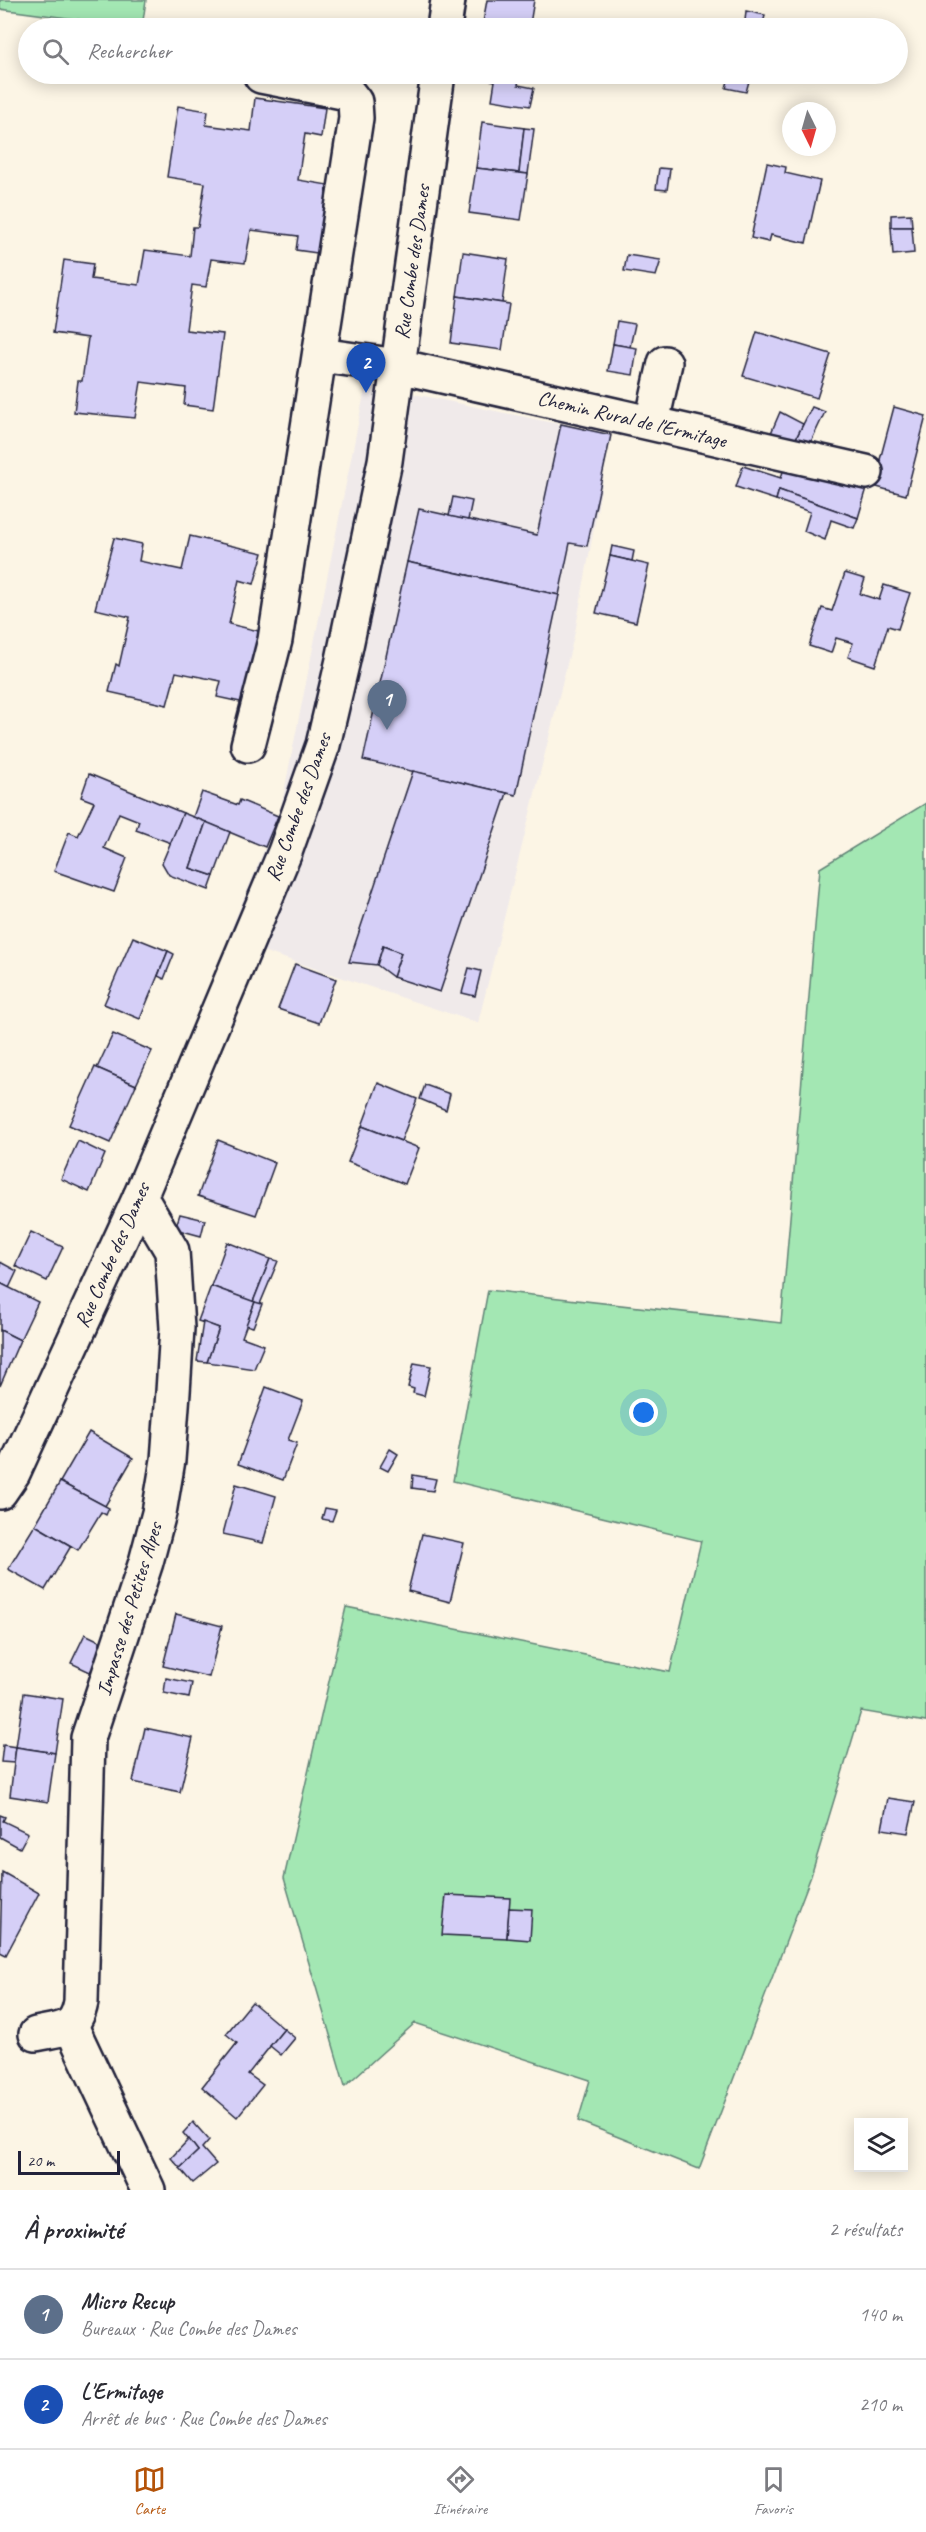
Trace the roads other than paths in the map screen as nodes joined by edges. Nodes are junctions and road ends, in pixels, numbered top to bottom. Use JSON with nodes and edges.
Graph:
{"nodes":[{"id":1,"x":448,"y":0,"type":"edge"},
{"id":2,"x":445,"y":18,"type":"edge"},
{"id":3,"x":302,"y":84,"type":"edge"},
{"id":4,"x":437,"y":84,"type":"edge"},
{"id":5,"x":320,"y":355,"type":"junction"},
{"id":6,"x":665,"y":363,"type":"dead end"},
{"id":7,"x":398,"y":366,"type":"junction"},
{"id":8,"x":652,"y":422,"type":"junction"},
{"id":9,"x":866,"y":472,"type":"dead end"},
{"id":10,"x":248,"y":745,"type":"dead end"},
{"id":11,"x":140,"y":1197,"type":"junction"},
{"id":12,"x":0,"y":1492,"type":"edge"},
{"id":13,"x":71,"y":2026,"type":"junction"},
{"id":14,"x":36,"y":2034,"type":"dead end"},
{"id":15,"x":148,"y":2190,"type":"edge"}],
"edges":[{"from":1,"to":2,"type":"street"},
{"from":3,"to":5,"type":"street"},
{"from":4,"to":7,"type":"street","name":"Rue Combe des Dames"},
{"from":5,"to":7,"type":"street","name":"Chemin Rural de l'Ermitage"},
{"from":5,"to":10,"type":"street"},
{"from":6,"to":8,"type":"street"},
{"from":7,"to":8,"type":"street","name":"Chemin Rural de l'Ermitage"},
{"from":7,"to":11,"type":"street","name":"Rue Combe des Dames"},
{"from":8,"to":9,"type":"street","name":"Chemin Rural de l'Ermitage"},
{"from":11,"to":12,"type":"street","name":"Rue Combe des Dames"},
{"from":11,"to":13,"type":"street","name":"Impasse des Petites Alpes"},
{"from":13,"to":14,"type":"street"},
{"from":13,"to":15,"type":"street"}]}
